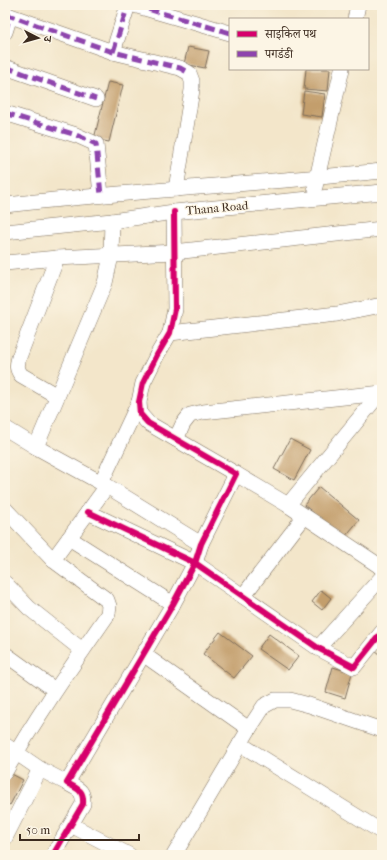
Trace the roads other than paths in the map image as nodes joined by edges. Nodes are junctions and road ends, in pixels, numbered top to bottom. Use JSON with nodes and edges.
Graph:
{"nodes":[{"id":1,"x":128,"y":5,"type":"edge"},
{"id":2,"x":134,"y":5,"type":"edge"},
{"id":3,"x":358,"y":5,"type":"edge"},
{"id":4,"x":8,"y":15,"type":"edge"},
{"id":5,"x":354,"y":18,"type":"edge"},
{"id":6,"x":5,"y":32,"type":"edge"},
{"id":7,"x":229,"y":33,"type":"edge"},
{"id":8,"x":113,"y":52,"type":"junction"},
{"id":9,"x":5,"y":67,"type":"edge"},
{"id":10,"x":342,"y":70,"type":"edge"},
{"id":11,"x":96,"y":99,"type":"dead end"},
{"id":12,"x":5,"y":113,"type":"edge"},
{"id":13,"x":382,"y":171,"type":"edge"},
{"id":14,"x":317,"y":178,"type":"junction"},
{"id":15,"x":176,"y":189,"type":"junction"},
{"id":16,"x":382,"y":192,"type":"edge"},
{"id":17,"x":101,"y":195,"type":"junction"},
{"id":18,"x":313,"y":199,"type":"junction"},
{"id":19,"x":5,"y":205,"type":"edge"},
{"id":20,"x":174,"y":212,"type":"junction"},
{"id":21,"x":112,"y":221,"type":"junction"},
{"id":22,"x":382,"y":229,"type":"edge"},
{"id":23,"x":5,"y":232,"type":"edge"},
{"id":24,"x":174,"y":252,"type":"junction"},
{"id":25,"x":111,"y":256,"type":"junction"},
{"id":26,"x":57,"y":258,"type":"junction"},
{"id":27,"x":5,"y":263,"type":"edge"},
{"id":28,"x":382,"y":305,"type":"edge"},
{"id":29,"x":170,"y":333,"type":"junction"},
{"id":30,"x":381,"y":393,"type":"edge"},
{"id":31,"x":57,"y":396,"type":"junction"},
{"id":32,"x":140,"y":402,"type":"junction"},
{"id":33,"x":5,"y":428,"type":"edge"},
{"id":34,"x":176,"y":439,"type":"junction"},
{"id":35,"x":36,"y":447,"type":"junction"},
{"id":36,"x":236,"y":474,"type":"junction"},
{"id":37,"x":104,"y":484,"type":"junction"},
{"id":38,"x":288,"y":505,"type":"junction"},
{"id":39,"x":5,"y":509,"type":"edge"},
{"id":40,"x":88,"y":512,"type":"junction"},
{"id":41,"x":304,"y":517,"type":"junction"},
{"id":42,"x":70,"y":538,"type":"junction"},
{"id":43,"x":201,"y":544,"type":"junction"},
{"id":44,"x":53,"y":560,"type":"junction"},
{"id":45,"x":196,"y":563,"type":"junction"},
{"id":46,"x":381,"y":567,"type":"edge"},
{"id":47,"x":5,"y":583,"type":"edge"},
{"id":48,"x":243,"y":596,"type":"junction"},
{"id":49,"x":174,"y":604,"type":"junction"},
{"id":50,"x":382,"y":632,"type":"edge"},
{"id":51,"x":318,"y":648,"type":"junction"},
{"id":52,"x":82,"y":650,"type":"junction"},
{"id":53,"x":5,"y":654,"type":"edge"},
{"id":54,"x":143,"y":654,"type":"junction"},
{"id":55,"x":55,"y":690,"type":"junction"},
{"id":56,"x":249,"y":728,"type":"junction"},
{"id":57,"x":382,"y":730,"type":"edge"},
{"id":58,"x":240,"y":744,"type":"junction"},
{"id":59,"x":10,"y":749,"type":"edge"},
{"id":60,"x":40,"y":769,"type":"junction"},
{"id":61,"x":5,"y":772,"type":"edge"},
{"id":62,"x":67,"y":783,"type":"junction"},
{"id":63,"x":71,"y":825,"type":"junction"},
{"id":64,"x":382,"y":832,"type":"edge"},
{"id":65,"x":5,"y":838,"type":"edge"},
{"id":66,"x":54,"y":855,"type":"edge"},
{"id":67,"x":129,"y":855,"type":"edge"},
{"id":68,"x":174,"y":855,"type":"edge"}],
"edges":[{"from":1,"to":8,"type":"street"},
{"from":2,"to":7,"type":"street"},
{"from":3,"to":5,"type":"street"},
{"from":4,"to":6,"type":"street"},
{"from":4,"to":8,"type":"street"},
{"from":8,"to":15,"type":"street"},
{"from":9,"to":11,"type":"street"},
{"from":10,"to":14,"type":"street"},
{"from":12,"to":17,"type":"street"},
{"from":13,"to":14,"type":"street","name":"Thana Road"},
{"from":14,"to":15,"type":"street","name":"Thana Road"},
{"from":14,"to":18,"type":"street"},
{"from":15,"to":17,"type":"street","name":"Thana Road"},
{"from":16,"to":18,"type":"street","name":"Thana Road"},
{"from":17,"to":19,"type":"street","name":"Thana Road"},
{"from":18,"to":20,"type":"street","name":"Thana Road"},
{"from":20,"to":21,"type":"street","name":"Thana Road"},
{"from":20,"to":24,"type":"street"},
{"from":21,"to":23,"type":"street","name":"Thana Road"},
{"from":21,"to":25,"type":"street"},
{"from":22,"to":24,"type":"street"},
{"from":24,"to":25,"type":"street"},
{"from":24,"to":29,"type":"street"},
{"from":25,"to":26,"type":"street"},
{"from":25,"to":31,"type":"street"},
{"from":26,"to":27,"type":"street"},
{"from":26,"to":31,"type":"street"},
{"from":28,"to":29,"type":"street"},
{"from":29,"to":32,"type":"street"},
{"from":30,"to":34,"type":"street"},
{"from":30,"to":38,"type":"street"},
{"from":31,"to":35,"type":"street"},
{"from":32,"to":34,"type":"street"},
{"from":32,"to":37,"type":"street"},
{"from":33,"to":35,"type":"street"},
{"from":34,"to":36,"type":"street"},
{"from":35,"to":37,"type":"street"},
{"from":36,"to":38,"type":"street"},
{"from":36,"to":43,"type":"street"},
{"from":37,"to":40,"type":"street"},
{"from":37,"to":43,"type":"street"},
{"from":38,"to":41,"type":"street"},
{"from":39,"to":44,"type":"street"},
{"from":40,"to":42,"type":"street"},
{"from":40,"to":45,"type":"street"},
{"from":41,"to":46,"type":"street"},
{"from":41,"to":48,"type":"street"},
{"from":42,"to":44,"type":"street"},
{"from":42,"to":49,"type":"street"},
{"from":43,"to":45,"type":"street"},
{"from":44,"to":52,"type":"street"},
{"from":45,"to":48,"type":"street"},
{"from":45,"to":49,"type":"street"},
{"from":46,"to":51,"type":"street"},
{"from":47,"to":52,"type":"street"},
{"from":48,"to":51,"type":"street"},
{"from":49,"to":54,"type":"street"},
{"from":50,"to":51,"type":"street"},
{"from":52,"to":55,"type":"street"},
{"from":53,"to":55,"type":"street"},
{"from":54,"to":56,"type":"street"},
{"from":54,"to":62,"type":"street"},
{"from":55,"to":59,"type":"street"},
{"from":56,"to":57,"type":"street"},
{"from":56,"to":58,"type":"street"},
{"from":58,"to":64,"type":"street"},
{"from":58,"to":68,"type":"street"},
{"from":59,"to":60,"type":"street"},
{"from":59,"to":61,"type":"street"},
{"from":60,"to":62,"type":"street"},
{"from":60,"to":65,"type":"street"},
{"from":62,"to":63,"type":"street"},
{"from":63,"to":66,"type":"street"},
{"from":63,"to":67,"type":"street"}]}
